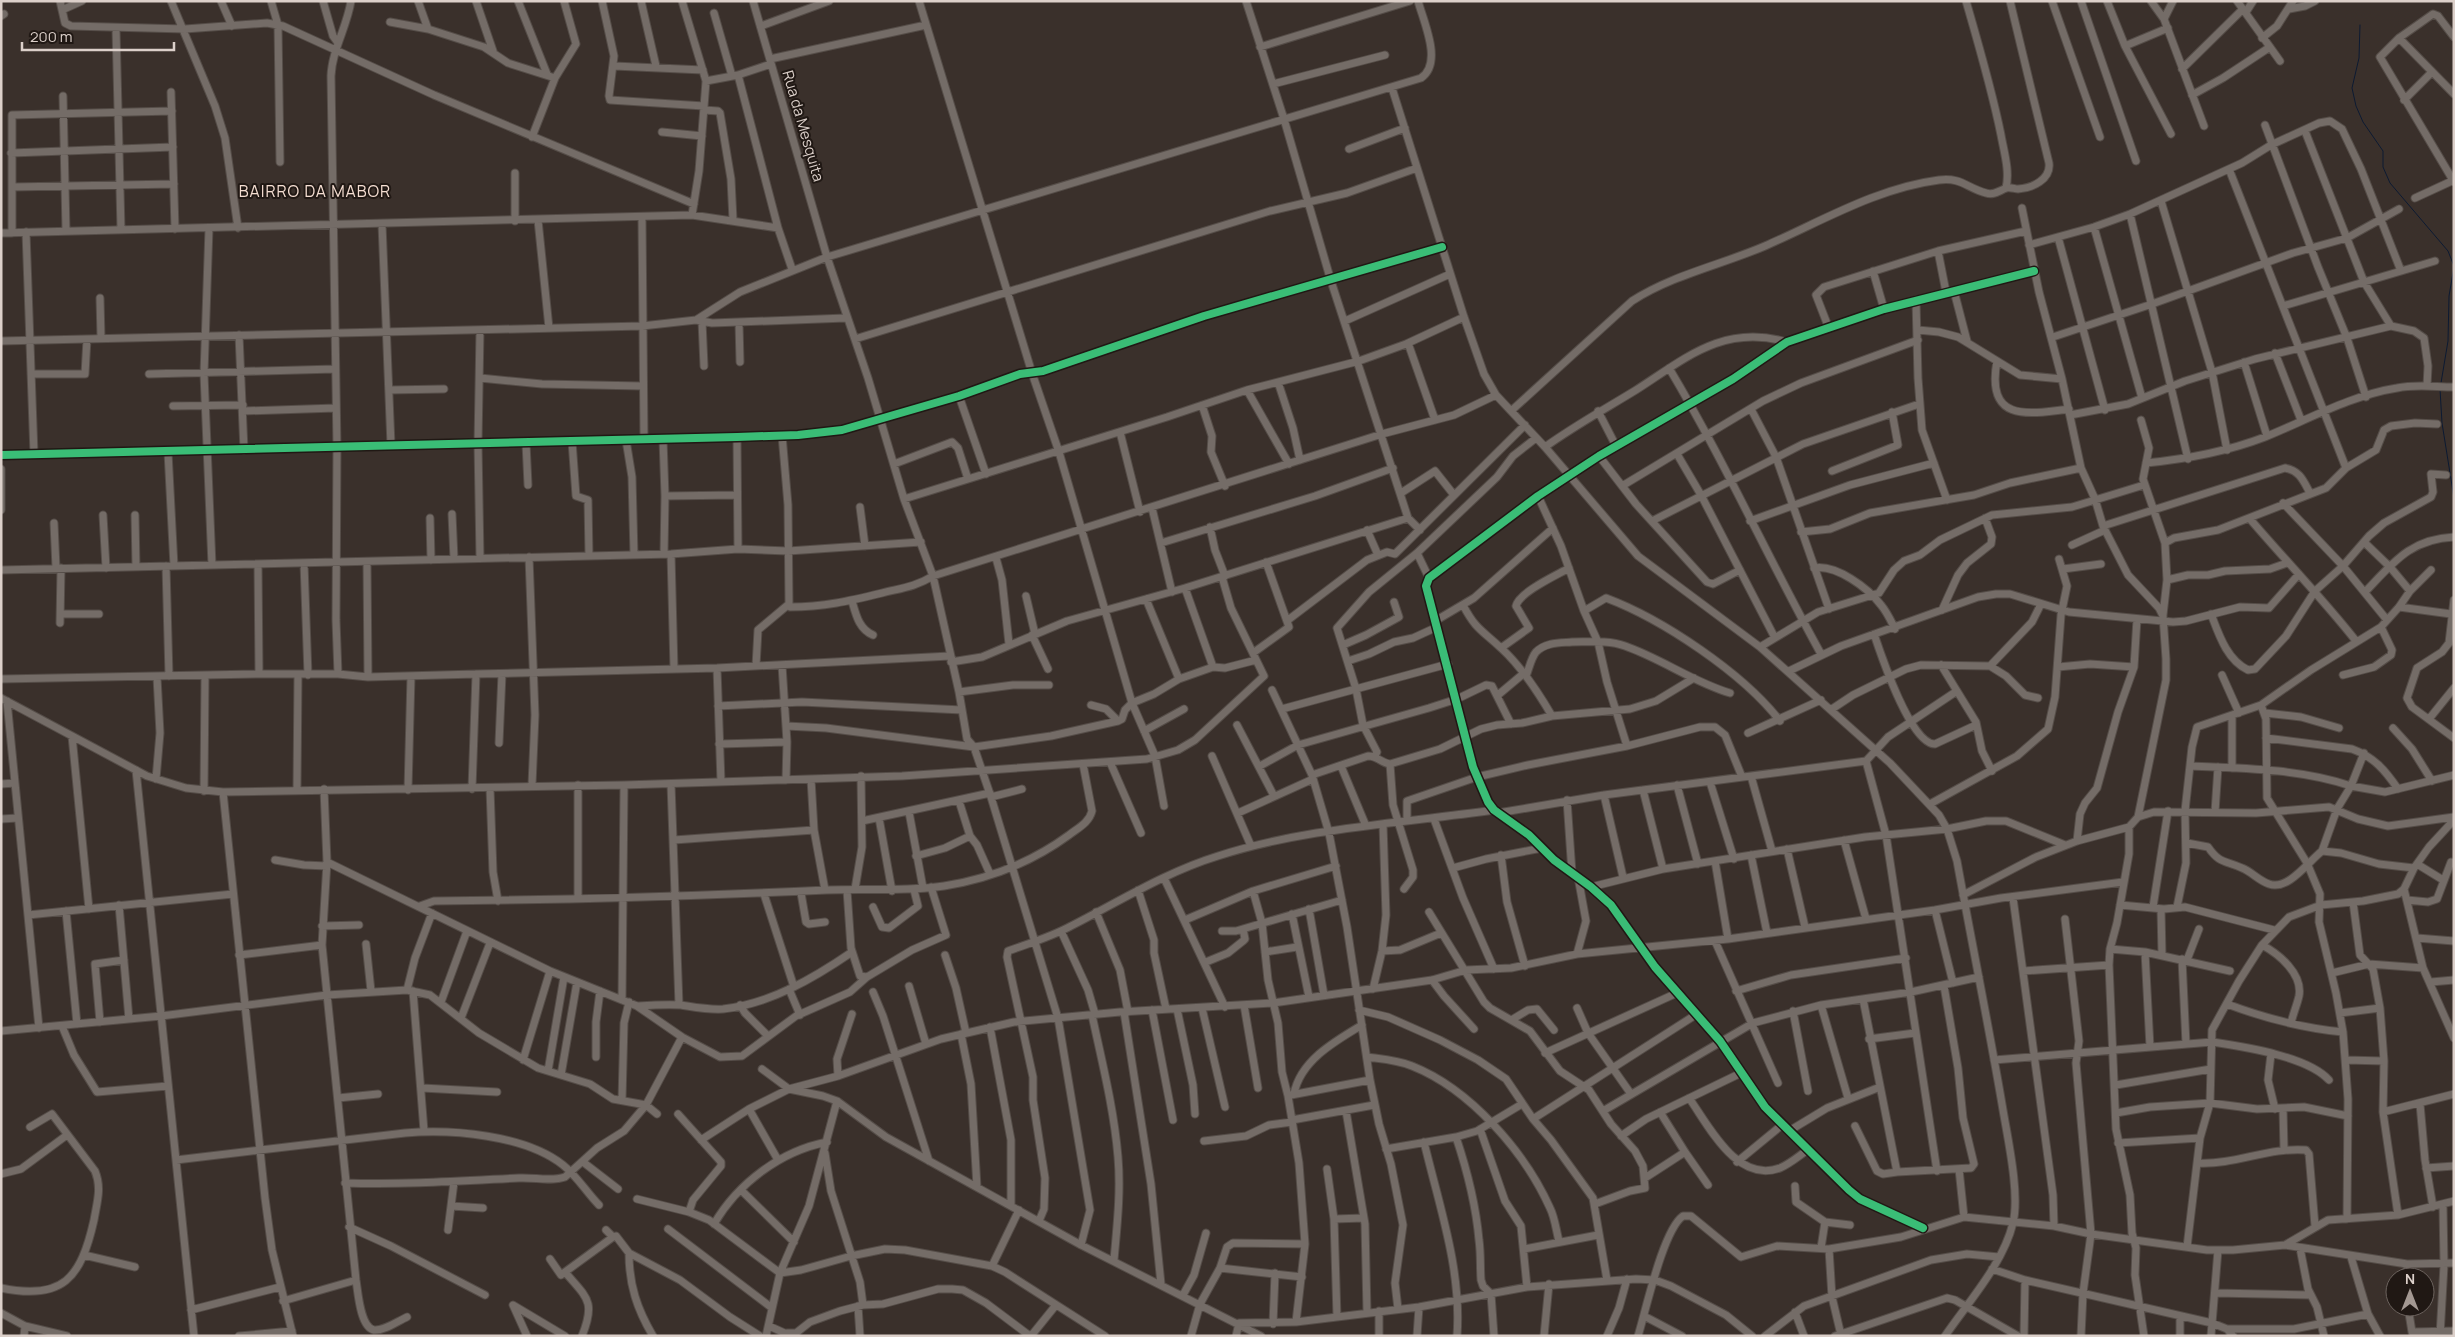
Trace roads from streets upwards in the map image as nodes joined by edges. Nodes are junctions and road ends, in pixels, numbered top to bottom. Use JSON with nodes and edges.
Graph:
{"nodes":[{"id":1,"x":60,"y":1,"type":"edge"},
{"id":2,"x":82,"y":1,"type":"edge"},
{"id":3,"x":171,"y":1,"type":"edge"},
{"id":4,"x":222,"y":1,"type":"edge"},
{"id":5,"x":271,"y":1,"type":"edge"},
{"id":6,"x":323,"y":1,"type":"edge"},
{"id":7,"x":351,"y":1,"type":"edge"},
{"id":8,"x":418,"y":1,"type":"edge"},
{"id":9,"x":476,"y":1,"type":"edge"},
{"id":10,"x":518,"y":1,"type":"edge"},
{"id":11,"x":564,"y":1,"type":"edge"},
{"id":12,"x":602,"y":1,"type":"edge"},
{"id":13,"x":641,"y":1,"type":"edge"},
{"id":14,"x":682,"y":1,"type":"edge"},
{"id":15,"x":753,"y":1,"type":"edge"},
{"id":16,"x":829,"y":1,"type":"edge"},
{"id":17,"x":919,"y":1,"type":"edge"},
{"id":18,"x":1246,"y":1,"type":"edge"},
{"id":19,"x":1410,"y":1,"type":"edge"},
{"id":20,"x":1418,"y":1,"type":"edge"},
{"id":21,"x":1966,"y":1,"type":"edge"},
{"id":22,"x":2010,"y":1,"type":"edge"},
{"id":23,"x":2052,"y":1,"type":"edge"},
{"id":24,"x":2082,"y":1,"type":"edge"},
{"id":25,"x":2107,"y":1,"type":"edge"},
{"id":26,"x":2151,"y":1,"type":"edge"},
{"id":27,"x":2173,"y":1,"type":"edge"},
{"id":28,"x":2237,"y":1,"type":"edge"},
{"id":29,"x":2253,"y":1,"type":"edge"},
{"id":30,"x":2293,"y":1,"type":"edge"},
{"id":31,"x":2315,"y":1,"type":"edge"},
{"id":32,"x":2288,"y":9,"type":"junction"},
{"id":33,"x":62,"y":10,"type":"junction"},
{"id":34,"x":2244,"y":11,"type":"junction"},
{"id":35,"x":714,"y":13,"type":"dead end"},
{"id":36,"x":2164,"y":19,"type":"junction"},
{"id":37,"x":390,"y":22,"type":"dead end"},
{"id":38,"x":278,"y":24,"type":"junction"},
{"id":39,"x":926,"y":25,"type":"junction"},
{"id":40,"x":232,"y":26,"type":"junction"},
{"id":41,"x":760,"y":26,"type":"junction"},
{"id":42,"x":2168,"y":28,"type":"junction"},
{"id":43,"x":116,"y":29,"type":"junction"},
{"id":44,"x":184,"y":29,"type":"junction"},
{"id":45,"x":428,"y":29,"type":"junction"},
{"id":46,"x":2454,"y":37,"type":"edge"},
{"id":47,"x":2262,"y":38,"type":"junction"},
{"id":48,"x":2399,"y":38,"type":"junction"},
{"id":49,"x":336,"y":46,"type":"junction"},
{"id":50,"x":2125,"y":46,"type":"junction"},
{"id":51,"x":1260,"y":47,"type":"junction"},
{"id":52,"x":2270,"y":47,"type":"junction"},
{"id":53,"x":493,"y":52,"type":"junction"},
{"id":54,"x":1385,"y":55,"type":"dead end"},
{"id":55,"x":771,"y":61,"type":"junction"},
{"id":56,"x":2280,"y":61,"type":"dead end"},
{"id":57,"x":614,"y":66,"type":"junction"},
{"id":58,"x":656,"y":66,"type":"junction"},
{"id":59,"x":2182,"y":68,"type":"junction"},
{"id":60,"x":703,"y":70,"type":"junction"},
{"id":61,"x":2432,"y":72,"type":"junction"},
{"id":62,"x":547,"y":74,"type":"junction"},
{"id":63,"x":735,"y":76,"type":"junction"},
{"id":64,"x":555,"y":78,"type":"junction"},
{"id":65,"x":706,"y":81,"type":"junction"},
{"id":66,"x":1273,"y":84,"type":"junction"},
{"id":67,"x":1392,"y":88,"type":"junction"},
{"id":68,"x":171,"y":92,"type":"dead end"},
{"id":69,"x":2454,"y":94,"type":"edge"},
{"id":70,"x":2192,"y":95,"type":"junction"},
{"id":71,"x":63,"y":96,"type":"dead end"},
{"id":72,"x":2404,"y":100,"type":"junction"},
{"id":73,"x":704,"y":108,"type":"junction"},
{"id":74,"x":117,"y":112,"type":"junction"},
{"id":75,"x":172,"y":112,"type":"junction"},
{"id":76,"x":64,"y":113,"type":"junction"},
{"id":77,"x":1284,"y":119,"type":"junction"},
{"id":78,"x":2265,"y":125,"type":"dead end"},
{"id":79,"x":2204,"y":126,"type":"dead end"},
{"id":80,"x":1405,"y":128,"type":"junction"},
{"id":81,"x":2305,"y":131,"type":"junction"},
{"id":82,"x":662,"y":132,"type":"dead end"},
{"id":83,"x":2170,"y":134,"type":"dead end"},
{"id":84,"x":702,"y":136,"type":"junction"},
{"id":85,"x":532,"y":137,"type":"junction"},
{"id":86,"x":2100,"y":137,"type":"dead end"},
{"id":87,"x":2271,"y":145,"type":"junction"},
{"id":88,"x":173,"y":148,"type":"junction"},
{"id":89,"x":118,"y":149,"type":"junction"},
{"id":90,"x":1350,"y":149,"type":"dead end"},
{"id":91,"x":65,"y":151,"type":"junction"},
{"id":92,"x":11,"y":152,"type":"junction"},
{"id":93,"x":2136,"y":161,"type":"dead end"},
{"id":94,"x":280,"y":162,"type":"dead end"},
{"id":95,"x":1417,"y":168,"type":"junction"},
{"id":96,"x":2229,"y":169,"type":"junction"},
{"id":97,"x":514,"y":172,"type":"dead end"},
{"id":98,"x":2453,"y":181,"type":"edge"},
{"id":99,"x":174,"y":184,"type":"junction"},
{"id":100,"x":119,"y":185,"type":"junction"},
{"id":101,"x":66,"y":186,"type":"junction"},
{"id":102,"x":12,"y":187,"type":"junction"},
{"id":103,"x":2006,"y":188,"type":"junction"},
{"id":104,"x":2415,"y":198,"type":"dead end"},
{"id":105,"x":2161,"y":201,"type":"junction"},
{"id":106,"x":1306,"y":202,"type":"junction"},
{"id":107,"x":694,"y":204,"type":"junction"},
{"id":108,"x":2022,"y":208,"type":"dead end"},
{"id":109,"x":982,"y":209,"type":"junction"},
{"id":110,"x":2399,"y":209,"type":"dead end"},
{"id":111,"x":2130,"y":214,"type":"junction"},
{"id":112,"x":692,"y":215,"type":"junction"},
{"id":113,"x":642,"y":218,"type":"junction"},
{"id":114,"x":538,"y":220,"type":"junction"},
{"id":115,"x":733,"y":220,"type":"junction"},
{"id":116,"x":2380,"y":220,"type":"junction"},
{"id":117,"x":515,"y":221,"type":"junction"},
{"id":118,"x":382,"y":224,"type":"junction"},
{"id":119,"x":333,"y":225,"type":"junction"},
{"id":120,"x":2094,"y":227,"type":"junction"},
{"id":121,"x":209,"y":228,"type":"junction"},
{"id":122,"x":238,"y":228,"type":"junction"},
{"id":123,"x":778,"y":228,"type":"junction"},
{"id":124,"x":175,"y":229,"type":"junction"},
{"id":125,"x":121,"y":230,"type":"junction"},
{"id":126,"x":2026,"y":231,"type":"junction"},
{"id":127,"x":26,"y":232,"type":"junction"},
{"id":128,"x":66,"y":232,"type":"junction"},
{"id":129,"x":1,"y":233,"type":"edge"},
{"id":130,"x":12,"y":233,"type":"junction"},
{"id":131,"x":2058,"y":237,"type":"junction"},
{"id":132,"x":2347,"y":238,"type":"junction"},
{"id":133,"x":2029,"y":245,"type":"junction"},
{"id":134,"x":1442,"y":247,"type":"junction"},
{"id":135,"x":2311,"y":248,"type":"junction"},
{"id":136,"x":1938,"y":251,"type":"junction"},
{"id":137,"x":827,"y":257,"type":"junction"},
{"id":138,"x":2435,"y":261,"type":"dead end"},
{"id":139,"x":2266,"y":262,"type":"junction"},
{"id":140,"x":792,"y":269,"type":"junction"},
{"id":141,"x":1873,"y":271,"type":"junction"},
{"id":142,"x":2034,"y":271,"type":"junction"},
{"id":143,"x":2401,"y":271,"type":"junction"},
{"id":144,"x":1450,"y":274,"type":"junction"},
{"id":145,"x":1331,"y":281,"type":"junction"},
{"id":146,"x":2364,"y":282,"type":"junction"},
{"id":147,"x":1007,"y":291,"type":"junction"},
{"id":148,"x":1954,"y":291,"type":"junction"},
{"id":149,"x":1946,"y":292,"type":"junction"},
{"id":150,"x":2188,"y":292,"type":"junction"},
{"id":151,"x":2329,"y":293,"type":"junction"},
{"id":152,"x":100,"y":298,"type":"dead end"},
{"id":153,"x":1916,"y":300,"type":"junction"},
{"id":154,"x":2152,"y":304,"type":"junction"},
{"id":155,"x":2283,"y":306,"type":"junction"},
{"id":156,"x":1884,"y":309,"type":"junction"},
{"id":157,"x":2117,"y":315,"type":"junction"},
{"id":158,"x":846,"y":318,"type":"junction"},
{"id":159,"x":1464,"y":318,"type":"junction"},
{"id":160,"x":699,"y":321,"type":"junction"},
{"id":161,"x":1345,"y":321,"type":"junction"},
{"id":162,"x":739,"y":323,"type":"junction"},
{"id":163,"x":642,"y":326,"type":"junction"},
{"id":164,"x":1828,"y":326,"type":"junction"},
{"id":165,"x":2391,"y":326,"type":"junction"},
{"id":166,"x":2082,"y":327,"type":"junction"},
{"id":167,"x":549,"y":328,"type":"junction"},
{"id":168,"x":480,"y":330,"type":"junction"},
{"id":169,"x":1918,"y":330,"type":"junction"},
{"id":170,"x":335,"y":332,"type":"junction"},
{"id":171,"x":387,"y":332,"type":"junction"},
{"id":172,"x":239,"y":335,"type":"junction"},
{"id":173,"x":204,"y":336,"type":"junction"},
{"id":174,"x":2053,"y":337,"type":"junction"},
{"id":175,"x":102,"y":338,"type":"junction"},
{"id":176,"x":2347,"y":338,"type":"junction"},
{"id":177,"x":87,"y":339,"type":"junction"},
{"id":178,"x":855,"y":339,"type":"junction"},
{"id":179,"x":1,"y":340,"type":"edge"},
{"id":180,"x":30,"y":340,"type":"junction"},
{"id":181,"x":1918,"y":340,"type":"junction"},
{"id":182,"x":1967,"y":341,"type":"junction"},
{"id":183,"x":1787,"y":342,"type":"junction"},
{"id":184,"x":1408,"y":343,"type":"junction"},
{"id":185,"x":2298,"y":347,"type":"junction"},
{"id":186,"x":2275,"y":353,"type":"junction"},
{"id":187,"x":1359,"y":361,"type":"junction"},
{"id":188,"x":1997,"y":361,"type":"junction"},
{"id":189,"x":740,"y":362,"type":"dead end"},
{"id":190,"x":2244,"y":362,"type":"junction"},
{"id":191,"x":704,"y":366,"type":"dead end"},
{"id":192,"x":1668,"y":368,"type":"junction"},
{"id":193,"x":335,"y":369,"type":"junction"},
{"id":194,"x":240,"y":372,"type":"junction"},
{"id":195,"x":2212,"y":372,"type":"junction"},
{"id":196,"x":1032,"y":373,"type":"junction"},
{"id":197,"x":31,"y":374,"type":"junction"},
{"id":198,"x":149,"y":374,"type":"dead end"},
{"id":199,"x":204,"y":374,"type":"junction"},
{"id":200,"x":480,"y":378,"type":"junction"},
{"id":201,"x":2062,"y":379,"type":"junction"},
{"id":202,"x":1278,"y":382,"type":"junction"},
{"id":203,"x":642,"y":386,"type":"junction"},
{"id":204,"x":2172,"y":386,"type":"junction"},
{"id":205,"x":2427,"y":386,"type":"junction"},
{"id":206,"x":2454,"y":387,"type":"edge"},
{"id":207,"x":444,"y":389,"type":"dead end"},
{"id":208,"x":389,"y":390,"type":"junction"},
{"id":209,"x":1247,"y":390,"type":"junction"},
{"id":210,"x":1496,"y":395,"type":"junction"},
{"id":211,"x":959,"y":396,"type":"junction"},
{"id":212,"x":2366,"y":397,"type":"junction"},
{"id":213,"x":2142,"y":398,"type":"junction"},
{"id":214,"x":1689,"y":402,"type":"junction"},
{"id":215,"x":1919,"y":404,"type":"junction"},
{"id":216,"x":173,"y":406,"type":"dead end"},
{"id":217,"x":205,"y":406,"type":"junction"},
{"id":218,"x":1202,"y":406,"type":"junction"},
{"id":219,"x":243,"y":408,"type":"junction"},
{"id":220,"x":336,"y":408,"type":"junction"},
{"id":221,"x":1751,"y":409,"type":"junction"},
{"id":222,"x":2105,"y":410,"type":"junction"},
{"id":223,"x":1511,"y":411,"type":"junction"},
{"id":224,"x":1598,"y":412,"type":"junction"},
{"id":225,"x":1892,"y":412,"type":"junction"},
{"id":226,"x":2069,"y":412,"type":"junction"},
{"id":227,"x":2323,"y":412,"type":"junction"},
{"id":228,"x":880,"y":418,"type":"junction"},
{"id":229,"x":1435,"y":420,"type":"junction"},
{"id":230,"x":2142,"y":420,"type":"dead end"},
{"id":231,"x":2301,"y":420,"type":"junction"},
{"id":232,"x":2437,"y":424,"type":"dead end"},
{"id":233,"x":1120,"y":432,"type":"junction"},
{"id":234,"x":1531,"y":432,"type":"junction"},
{"id":235,"x":1382,"y":434,"type":"junction"},
{"id":236,"x":1707,"y":434,"type":"junction"},
{"id":237,"x":782,"y":435,"type":"junction"},
{"id":238,"x":2267,"y":436,"type":"junction"},
{"id":239,"x":737,"y":437,"type":"junction"},
{"id":240,"x":644,"y":439,"type":"junction"},
{"id":241,"x":663,"y":439,"type":"junction"},
{"id":242,"x":626,"y":440,"type":"junction"},
{"id":243,"x":572,"y":441,"type":"junction"},
{"id":244,"x":526,"y":443,"type":"junction"},
{"id":245,"x":478,"y":444,"type":"junction"},
{"id":246,"x":391,"y":445,"type":"junction"},
{"id":247,"x":1616,"y":446,"type":"junction"},
{"id":248,"x":337,"y":447,"type":"junction"},
{"id":249,"x":1545,"y":447,"type":"junction"},
{"id":250,"x":207,"y":450,"type":"junction"},
{"id":251,"x":244,"y":450,"type":"junction"},
{"id":252,"x":2227,"y":450,"type":"junction"},
{"id":253,"x":168,"y":452,"type":"junction"},
{"id":254,"x":1058,"y":452,"type":"junction"},
{"id":255,"x":34,"y":454,"type":"junction"},
{"id":256,"x":1677,"y":454,"type":"junction"},
{"id":257,"x":1,"y":456,"type":"edge"},
{"id":258,"x":1599,"y":456,"type":"junction"},
{"id":259,"x":1776,"y":457,"type":"junction"},
{"id":260,"x":2188,"y":459,"type":"junction"},
{"id":261,"x":1300,"y":460,"type":"junction"},
{"id":262,"x":1934,"y":463,"type":"junction"},
{"id":263,"x":2146,"y":463,"type":"junction"},
{"id":264,"x":894,"y":464,"type":"junction"},
{"id":265,"x":1289,"y":464,"type":"junction"},
{"id":266,"x":1,"y":468,"type":"edge"},
{"id":267,"x":1393,"y":468,"type":"junction"},
{"id":268,"x":2081,"y":468,"type":"junction"},
{"id":269,"x":2346,"y":468,"type":"junction"},
{"id":270,"x":1832,"y":471,"type":"dead end"},
{"id":271,"x":986,"y":474,"type":"junction"},
{"id":272,"x":2446,"y":475,"type":"dead end"},
{"id":273,"x":1568,"y":477,"type":"junction"},
{"id":274,"x":968,"y":479,"type":"junction"},
{"id":275,"x":1729,"y":480,"type":"junction"},
{"id":276,"x":2144,"y":485,"type":"junction"},
{"id":277,"x":528,"y":486,"type":"dead end"},
{"id":278,"x":1224,"y":486,"type":"junction"},
{"id":279,"x":1622,"y":486,"type":"junction"},
{"id":280,"x":1401,"y":493,"type":"junction"},
{"id":281,"x":2310,"y":493,"type":"junction"},
{"id":282,"x":738,"y":495,"type":"junction"},
{"id":283,"x":1454,"y":495,"type":"junction"},
{"id":284,"x":1701,"y":495,"type":"junction"},
{"id":285,"x":665,"y":496,"type":"junction"},
{"id":286,"x":1538,"y":496,"type":"junction"},
{"id":287,"x":2095,"y":498,"type":"junction"},
{"id":288,"x":904,"y":499,"type":"junction"},
{"id":289,"x":1947,"y":500,"type":"junction"},
{"id":290,"x":2282,"y":503,"type":"junction"},
{"id":291,"x":1792,"y":505,"type":"junction"},
{"id":292,"x":860,"y":507,"type":"dead end"},
{"id":293,"x":1152,"y":508,"type":"junction"},
{"id":294,"x":1,"y":510,"type":"edge"},
{"id":295,"x":2152,"y":511,"type":"junction"},
{"id":296,"x":1140,"y":512,"type":"junction"},
{"id":297,"x":452,"y":514,"type":"dead end"},
{"id":298,"x":103,"y":515,"type":"dead end"},
{"id":299,"x":135,"y":515,"type":"dead end"},
{"id":300,"x":430,"y":518,"type":"dead end"},
{"id":301,"x":1408,"y":518,"type":"junction"},
{"id":302,"x":1984,"y":518,"type":"junction"},
{"id":303,"x":2250,"y":519,"type":"junction"},
{"id":304,"x":1652,"y":521,"type":"junction"},
{"id":305,"x":1750,"y":522,"type":"junction"},
{"id":306,"x":54,"y":523,"type":"dead end"},
{"id":307,"x":1210,"y":527,"type":"junction"},
{"id":308,"x":1553,"y":528,"type":"junction"},
{"id":309,"x":2104,"y":528,"type":"junction"},
{"id":310,"x":1081,"y":530,"type":"junction"},
{"id":311,"x":1367,"y":530,"type":"junction"},
{"id":312,"x":1420,"y":530,"type":"junction"},
{"id":313,"x":1801,"y":532,"type":"junction"},
{"id":314,"x":2454,"y":537,"type":"edge"},
{"id":315,"x":920,"y":542,"type":"junction"},
{"id":316,"x":2364,"y":542,"type":"junction"},
{"id":317,"x":1161,"y":543,"type":"junction"},
{"id":318,"x":2165,"y":543,"type":"junction"},
{"id":319,"x":2072,"y":545,"type":"dead end"},
{"id":320,"x":865,"y":546,"type":"junction"},
{"id":321,"x":738,"y":549,"type":"junction"},
{"id":322,"x":788,"y":551,"type":"junction"},
{"id":323,"x":1417,"y":553,"type":"junction"},
{"id":324,"x":634,"y":554,"type":"junction"},
{"id":325,"x":667,"y":554,"type":"junction"},
{"id":326,"x":1378,"y":555,"type":"junction"},
{"id":327,"x":589,"y":556,"type":"junction"},
{"id":328,"x":480,"y":558,"type":"junction"},
{"id":329,"x":529,"y":558,"type":"junction"},
{"id":330,"x":996,"y":558,"type":"junction"},
{"id":331,"x":454,"y":559,"type":"junction"},
{"id":332,"x":2059,"y":559,"type":"dead end"},
{"id":333,"x":431,"y":560,"type":"junction"},
{"id":334,"x":338,"y":562,"type":"junction"},
{"id":335,"x":367,"y":562,"type":"junction"},
{"id":336,"x":1266,"y":562,"type":"junction"},
{"id":337,"x":304,"y":563,"type":"junction"},
{"id":338,"x":2287,"y":563,"type":"junction"},
{"id":339,"x":258,"y":564,"type":"junction"},
{"id":340,"x":2101,"y":564,"type":"dead end"},
{"id":341,"x":212,"y":565,"type":"junction"},
{"id":342,"x":170,"y":566,"type":"junction"},
{"id":343,"x":2343,"y":566,"type":"junction"},
{"id":344,"x":136,"y":567,"type":"junction"},
{"id":345,"x":2390,"y":567,"type":"junction"},
{"id":346,"x":58,"y":568,"type":"junction"},
{"id":347,"x":106,"y":568,"type":"junction"},
{"id":348,"x":1569,"y":568,"type":"junction"},
{"id":349,"x":1814,"y":568,"type":"junction"},
{"id":350,"x":2062,"y":569,"type":"junction"},
{"id":351,"x":1,"y":570,"type":"edge"},
{"id":352,"x":1740,"y":570,"type":"junction"},
{"id":353,"x":2431,"y":570,"type":"dead end"},
{"id":354,"x":2299,"y":574,"type":"junction"},
{"id":355,"x":933,"y":576,"type":"junction"},
{"id":356,"x":1223,"y":577,"type":"junction"},
{"id":357,"x":1430,"y":578,"type":"junction"},
{"id":358,"x":2167,"y":580,"type":"junction"},
{"id":359,"x":1185,"y":588,"type":"junction"},
{"id":360,"x":1172,"y":592,"type":"junction"},
{"id":361,"x":2316,"y":592,"type":"junction"},
{"id":362,"x":2365,"y":592,"type":"junction"},
{"id":363,"x":2410,"y":592,"type":"junction"},
{"id":364,"x":1026,"y":596,"type":"dead end"},
{"id":365,"x":1871,"y":596,"type":"junction"},
{"id":366,"x":1146,"y":599,"type":"junction"},
{"id":367,"x":2454,"y":600,"type":"edge"},
{"id":368,"x":852,"y":601,"type":"junction"},
{"id":369,"x":1394,"y":602,"type":"dead end"},
{"id":370,"x":789,"y":604,"type":"junction"},
{"id":371,"x":2041,"y":604,"type":"junction"},
{"id":372,"x":1462,"y":605,"type":"junction"},
{"id":373,"x":2399,"y":607,"type":"junction"},
{"id":374,"x":1829,"y":609,"type":"junction"},
{"id":375,"x":1942,"y":610,"type":"junction"},
{"id":376,"x":1105,"y":611,"type":"junction"},
{"id":377,"x":1584,"y":611,"type":"junction"},
{"id":378,"x":2062,"y":611,"type":"junction"},
{"id":379,"x":61,"y":614,"type":"junction"},
{"id":380,"x":99,"y":614,"type":"dead end"},
{"id":381,"x":2211,"y":614,"type":"junction"},
{"id":382,"x":2451,"y":614,"type":"junction"},
{"id":383,"x":2163,"y":618,"type":"junction"},
{"id":384,"x":2137,"y":619,"type":"junction"},
{"id":385,"x":1288,"y":620,"type":"junction"},
{"id":386,"x":2387,"y":620,"type":"junction"},
{"id":387,"x":1802,"y":621,"type":"junction"},
{"id":388,"x":60,"y":623,"type":"dead end"},
{"id":389,"x":1436,"y":624,"type":"junction"},
{"id":390,"x":2452,"y":624,"type":"edge"},
{"id":391,"x":2381,"y":627,"type":"junction"},
{"id":392,"x":1895,"y":629,"type":"junction"},
{"id":393,"x":1874,"y":634,"type":"junction"},
{"id":394,"x":873,"y":635,"type":"dead end"},
{"id":395,"x":1033,"y":635,"type":"junction"},
{"id":396,"x":1775,"y":638,"type":"junction"},
{"id":397,"x":2356,"y":641,"type":"junction"},
{"id":398,"x":1598,"y":642,"type":"junction"},
{"id":399,"x":1009,"y":644,"type":"junction"},
{"id":400,"x":1343,"y":645,"type":"junction"},
{"id":401,"x":1760,"y":647,"type":"junction"},
{"id":402,"x":1501,"y":648,"type":"junction"},
{"id":403,"x":1252,"y":653,"type":"junction"},
{"id":404,"x":1821,"y":654,"type":"junction"},
{"id":405,"x":950,"y":659,"type":"junction"},
{"id":406,"x":1256,"y":660,"type":"junction"},
{"id":407,"x":1348,"y":661,"type":"junction"},
{"id":408,"x":1448,"y":664,"type":"junction"},
{"id":409,"x":782,"y":665,"type":"junction"},
{"id":410,"x":1941,"y":665,"type":"junction"},
{"id":411,"x":756,"y":666,"type":"junction"},
{"id":412,"x":1990,"y":666,"type":"junction"},
{"id":413,"x":1213,"y":667,"type":"junction"},
{"id":414,"x":2058,"y":667,"type":"junction"},
{"id":415,"x":2134,"y":667,"type":"junction"},
{"id":416,"x":718,"y":668,"type":"junction"},
{"id":417,"x":674,"y":669,"type":"junction"},
{"id":418,"x":1048,"y":669,"type":"dead end"},
{"id":419,"x":1789,"y":671,"type":"junction"},
{"id":420,"x":534,"y":672,"type":"junction"},
{"id":421,"x":259,"y":674,"type":"junction"},
{"id":422,"x":298,"y":674,"type":"junction"},
{"id":423,"x":338,"y":674,"type":"junction"},
{"id":424,"x":476,"y":674,"type":"junction"},
{"id":425,"x":502,"y":674,"type":"junction"},
{"id":426,"x":308,"y":675,"type":"junction"},
{"id":427,"x":1524,"y":675,"type":"junction"},
{"id":428,"x":2222,"y":675,"type":"dead end"},
{"id":429,"x":2343,"y":675,"type":"dead end"},
{"id":430,"x":169,"y":676,"type":"junction"},
{"id":431,"x":205,"y":676,"type":"junction"},
{"id":432,"x":410,"y":676,"type":"junction"},
{"id":433,"x":157,"y":677,"type":"junction"},
{"id":434,"x":368,"y":677,"type":"junction"},
{"id":435,"x":1,"y":678,"type":"edge"},
{"id":436,"x":1694,"y":678,"type":"junction"},
{"id":437,"x":1889,"y":678,"type":"junction"},
{"id":438,"x":1179,"y":679,"type":"junction"},
{"id":439,"x":1049,"y":685,"type":"dead end"},
{"id":440,"x":2454,"y":688,"type":"edge"},
{"id":441,"x":1356,"y":689,"type":"junction"},
{"id":442,"x":1272,"y":690,"type":"dead end"},
{"id":443,"x":1957,"y":691,"type":"junction"},
{"id":444,"x":959,"y":692,"type":"junction"},
{"id":445,"x":1730,"y":693,"type":"dead end"},
{"id":446,"x":1498,"y":696,"type":"junction"},
{"id":447,"x":2038,"y":698,"type":"dead end"},
{"id":448,"x":1457,"y":699,"type":"junction"},
{"id":449,"x":4,"y":700,"type":"edge"},
{"id":450,"x":1821,"y":700,"type":"junction"},
{"id":451,"x":785,"y":702,"type":"junction"},
{"id":452,"x":1132,"y":703,"type":"junction"},
{"id":453,"x":1091,"y":705,"type":"dead end"},
{"id":454,"x":2261,"y":705,"type":"junction"},
{"id":455,"x":718,"y":706,"type":"junction"},
{"id":456,"x":1184,"y":709,"type":"dead end"},
{"id":457,"x":1282,"y":709,"type":"junction"},
{"id":458,"x":1832,"y":709,"type":"junction"},
{"id":459,"x":962,"y":710,"type":"junction"},
{"id":460,"x":1618,"y":712,"type":"junction"},
{"id":461,"x":2265,"y":713,"type":"junction"},
{"id":462,"x":2236,"y":714,"type":"junction"},
{"id":463,"x":1552,"y":716,"type":"junction"},
{"id":464,"x":2429,"y":719,"type":"junction"},
{"id":465,"x":1118,"y":721,"type":"junction"},
{"id":466,"x":1780,"y":721,"type":"junction"},
{"id":467,"x":1911,"y":721,"type":"junction"},
{"id":468,"x":1511,"y":724,"type":"junction"},
{"id":469,"x":1237,"y":725,"type":"dead end"},
{"id":470,"x":1363,"y":725,"type":"junction"},
{"id":471,"x":1976,"y":725,"type":"junction"},
{"id":472,"x":786,"y":726,"type":"junction"},
{"id":473,"x":2339,"y":728,"type":"dead end"},
{"id":474,"x":2394,"y":728,"type":"dead end"},
{"id":475,"x":1144,"y":731,"type":"junction"},
{"id":476,"x":1748,"y":733,"type":"dead end"},
{"id":477,"x":72,"y":736,"type":"junction"},
{"id":478,"x":2453,"y":736,"type":"edge"},
{"id":479,"x":1466,"y":738,"type":"junction"},
{"id":480,"x":2266,"y":738,"type":"junction"},
{"id":481,"x":787,"y":742,"type":"junction"},
{"id":482,"x":499,"y":743,"type":"dead end"},
{"id":483,"x":718,"y":744,"type":"junction"},
{"id":484,"x":1298,"y":745,"type":"junction"},
{"id":485,"x":1627,"y":746,"type":"junction"},
{"id":486,"x":974,"y":747,"type":"junction"},
{"id":487,"x":1877,"y":750,"type":"junction"},
{"id":488,"x":2364,"y":753,"type":"junction"},
{"id":489,"x":1155,"y":756,"type":"junction"},
{"id":490,"x":1212,"y":756,"type":"dead end"},
{"id":491,"x":1375,"y":756,"type":"junction"},
{"id":492,"x":1866,"y":761,"type":"junction"},
{"id":493,"x":1110,"y":762,"type":"junction"},
{"id":494,"x":1083,"y":764,"type":"junction"},
{"id":495,"x":1390,"y":764,"type":"junction"},
{"id":496,"x":1260,"y":766,"type":"junction"},
{"id":497,"x":1340,"y":766,"type":"junction"},
{"id":498,"x":2190,"y":766,"type":"junction"},
{"id":499,"x":2218,"y":767,"type":"junction"},
{"id":500,"x":2232,"y":768,"type":"junction"},
{"id":501,"x":136,"y":770,"type":"junction"},
{"id":502,"x":982,"y":770,"type":"junction"},
{"id":503,"x":1992,"y":771,"type":"junction"},
{"id":504,"x":2265,"y":771,"type":"junction"},
{"id":505,"x":2454,"y":775,"type":"edge"},
{"id":506,"x":861,"y":776,"type":"junction"},
{"id":507,"x":1751,"y":776,"type":"junction"},
{"id":508,"x":1312,"y":777,"type":"junction"},
{"id":509,"x":1477,"y":777,"type":"junction"},
{"id":510,"x":1742,"y":777,"type":"junction"},
{"id":511,"x":156,"y":779,"type":"junction"},
{"id":512,"x":786,"y":780,"type":"junction"},
{"id":513,"x":811,"y":780,"type":"junction"},
{"id":514,"x":2432,"y":781,"type":"junction"},
{"id":515,"x":721,"y":782,"type":"junction"},
{"id":516,"x":1710,"y":782,"type":"junction"},
{"id":517,"x":1,"y":784,"type":"edge"},
{"id":518,"x":15,"y":784,"type":"junction"},
{"id":519,"x":672,"y":784,"type":"junction"},
{"id":520,"x":532,"y":785,"type":"junction"},
{"id":521,"x":578,"y":785,"type":"junction"},
{"id":522,"x":624,"y":785,"type":"junction"},
{"id":523,"x":1677,"y":785,"type":"junction"},
{"id":524,"x":2351,"y":786,"type":"junction"},
{"id":525,"x":490,"y":788,"type":"junction"},
{"id":526,"x":297,"y":789,"type":"junction"},
{"id":527,"x":324,"y":789,"type":"junction"},
{"id":528,"x":472,"y":789,"type":"junction"},
{"id":529,"x":1022,"y":789,"type":"dead end"},
{"id":530,"x":2398,"y":789,"type":"junction"},
{"id":531,"x":408,"y":790,"type":"junction"},
{"id":532,"x":1643,"y":790,"type":"junction"},
{"id":533,"x":204,"y":791,"type":"junction"},
{"id":534,"x":222,"y":792,"type":"junction"},
{"id":535,"x":990,"y":795,"type":"junction"},
{"id":536,"x":1604,"y":795,"type":"junction"},
{"id":537,"x":1274,"y":796,"type":"junction"},
{"id":538,"x":1567,"y":800,"type":"junction"},
{"id":539,"x":959,"y":801,"type":"junction"},
{"id":540,"x":1930,"y":804,"type":"junction"},
{"id":541,"x":1164,"y":806,"type":"dead end"},
{"id":542,"x":2338,"y":809,"type":"junction"},
{"id":543,"x":2168,"y":811,"type":"junction"},
{"id":544,"x":2185,"y":811,"type":"junction"},
{"id":545,"x":908,"y":812,"type":"junction"},
{"id":546,"x":1496,"y":812,"type":"junction"},
{"id":547,"x":2215,"y":812,"type":"junction"},
{"id":548,"x":2274,"y":812,"type":"junction"},
{"id":549,"x":1238,"y":813,"type":"junction"},
{"id":550,"x":2138,"y":817,"type":"junction"},
{"id":551,"x":18,"y":818,"type":"junction"},
{"id":552,"x":879,"y":818,"type":"junction"},
{"id":553,"x":2454,"y":818,"type":"edge"},
{"id":554,"x":1,"y":819,"type":"edge"},
{"id":555,"x":1434,"y":819,"type":"junction"},
{"id":556,"x":1407,"y":820,"type":"junction"},
{"id":557,"x":862,"y":821,"type":"junction"},
{"id":558,"x":1398,"y":821,"type":"junction"},
{"id":559,"x":1383,"y":824,"type":"junction"},
{"id":560,"x":1366,"y":826,"type":"junction"},
{"id":561,"x":2129,"y":827,"type":"junction"},
{"id":562,"x":1947,"y":829,"type":"junction"},
{"id":563,"x":814,"y":830,"type":"junction"},
{"id":564,"x":1141,"y":833,"type":"dead end"},
{"id":565,"x":1329,"y":833,"type":"junction"},
{"id":566,"x":1886,"y":835,"type":"junction"},
{"id":567,"x":970,"y":836,"type":"junction"},
{"id":568,"x":674,"y":840,"type":"junction"},
{"id":569,"x":1844,"y":840,"type":"junction"},
{"id":570,"x":2077,"y":840,"type":"junction"},
{"id":571,"x":2187,"y":843,"type":"junction"},
{"id":572,"x":2066,"y":845,"type":"junction"},
{"id":573,"x":1251,"y":846,"type":"junction"},
{"id":574,"x":1542,"y":848,"type":"junction"},
{"id":575,"x":1787,"y":850,"type":"junction"},
{"id":576,"x":1772,"y":851,"type":"junction"},
{"id":577,"x":2322,"y":851,"type":"junction"},
{"id":578,"x":1501,"y":855,"type":"junction"},
{"id":579,"x":1750,"y":855,"type":"junction"},
{"id":580,"x":916,"y":856,"type":"junction"},
{"id":581,"x":1734,"y":858,"type":"junction"},
{"id":582,"x":275,"y":860,"type":"dead end"},
{"id":583,"x":1715,"y":861,"type":"junction"},
{"id":584,"x":2451,"y":862,"type":"dead end"},
{"id":585,"x":2307,"y":863,"type":"junction"},
{"id":586,"x":327,"y":864,"type":"junction"},
{"id":587,"x":1698,"y":864,"type":"junction"},
{"id":588,"x":1336,"y":866,"type":"junction"},
{"id":589,"x":2415,"y":866,"type":"junction"},
{"id":590,"x":1013,"y":868,"type":"junction"},
{"id":591,"x":1453,"y":868,"type":"junction"},
{"id":592,"x":1663,"y":869,"type":"junction"},
{"id":593,"x":990,"y":874,"type":"junction"},
{"id":594,"x":1575,"y":875,"type":"junction"},
{"id":595,"x":1164,"y":878,"type":"junction"},
{"id":596,"x":1623,"y":878,"type":"junction"},
{"id":597,"x":2443,"y":880,"type":"junction"},
{"id":598,"x":2123,"y":882,"type":"junction"},
{"id":599,"x":932,"y":887,"type":"junction"},
{"id":600,"x":1591,"y":887,"type":"junction"},
{"id":601,"x":923,"y":888,"type":"junction"},
{"id":602,"x":1404,"y":889,"type":"dead end"},
{"id":603,"x":2404,"y":889,"type":"junction"},
{"id":604,"x":825,"y":890,"type":"junction"},
{"id":605,"x":846,"y":890,"type":"junction"},
{"id":606,"x":855,"y":890,"type":"junction"},
{"id":607,"x":914,"y":890,"type":"junction"},
{"id":608,"x":1138,"y":890,"type":"junction"},
{"id":609,"x":892,"y":891,"type":"junction"},
{"id":610,"x":1253,"y":891,"type":"junction"},
{"id":611,"x":801,"y":893,"type":"junction"},
{"id":612,"x":233,"y":894,"type":"junction"},
{"id":613,"x":764,"y":894,"type":"junction"},
{"id":614,"x":1963,"y":894,"type":"junction"},
{"id":615,"x":675,"y":895,"type":"junction"},
{"id":616,"x":578,"y":898,"type":"junction"},
{"id":617,"x":623,"y":898,"type":"junction"},
{"id":618,"x":2013,"y":898,"type":"junction"},
{"id":619,"x":1342,"y":900,"type":"junction"},
{"id":620,"x":2407,"y":900,"type":"junction"},
{"id":621,"x":498,"y":901,"type":"junction"},
{"id":622,"x":150,"y":902,"type":"junction"},
{"id":623,"x":2353,"y":902,"type":"junction"},
{"id":624,"x":120,"y":905,"type":"junction"},
{"id":625,"x":1965,"y":905,"type":"junction"},
{"id":626,"x":2120,"y":905,"type":"junction"},
{"id":627,"x":2321,"y":905,"type":"junction"},
{"id":628,"x":420,"y":906,"type":"junction"},
{"id":629,"x":873,"y":907,"type":"dead end"},
{"id":630,"x":2177,"y":907,"type":"junction"},
{"id":631,"x":2157,"y":908,"type":"junction"},
{"id":632,"x":89,"y":909,"type":"junction"},
{"id":633,"x":1309,"y":909,"type":"junction"},
{"id":634,"x":1935,"y":910,"type":"junction"},
{"id":635,"x":66,"y":911,"type":"junction"},
{"id":636,"x":1096,"y":912,"type":"junction"},
{"id":637,"x":1429,"y":912,"type":"dead end"},
{"id":638,"x":432,"y":914,"type":"junction"},
{"id":639,"x":1292,"y":914,"type":"junction"},
{"id":640,"x":1900,"y":914,"type":"junction"},
{"id":641,"x":28,"y":915,"type":"junction"},
{"id":642,"x":1866,"y":919,"type":"junction"},
{"id":643,"x":1185,"y":920,"type":"junction"},
{"id":644,"x":2065,"y":920,"type":"dead end"},
{"id":645,"x":825,"y":922,"type":"dead end"},
{"id":646,"x":1262,"y":923,"type":"junction"},
{"id":647,"x":359,"y":925,"type":"dead end"},
{"id":648,"x":322,"y":926,"type":"junction"},
{"id":649,"x":1806,"y":927,"type":"junction"},
{"id":650,"x":1243,"y":929,"type":"junction"},
{"id":651,"x":2199,"y":929,"type":"dead end"},
{"id":652,"x":2274,"y":930,"type":"junction"},
{"id":653,"x":467,"y":931,"type":"junction"},
{"id":654,"x":1061,"y":931,"type":"junction"},
{"id":655,"x":1222,"y":931,"type":"dead end"},
{"id":656,"x":1440,"y":933,"type":"junction"},
{"id":657,"x":1767,"y":933,"type":"junction"},
{"id":658,"x":2417,"y":938,"type":"junction"},
{"id":659,"x":1728,"y":939,"type":"junction"},
{"id":660,"x":1715,"y":941,"type":"junction"},
{"id":661,"x":2454,"y":941,"type":"edge"},
{"id":662,"x":1036,"y":942,"type":"junction"},
{"id":663,"x":490,"y":943,"type":"junction"},
{"id":664,"x":366,"y":944,"type":"dead end"},
{"id":665,"x":322,"y":945,"type":"junction"},
{"id":666,"x":2262,"y":945,"type":"junction"},
{"id":667,"x":1641,"y":946,"type":"junction"},
{"id":668,"x":1297,"y":947,"type":"junction"},
{"id":669,"x":2110,"y":949,"type":"junction"},
{"id":670,"x":1382,"y":951,"type":"junction"},
{"id":671,"x":852,"y":952,"type":"junction"},
{"id":672,"x":1265,"y":952,"type":"junction"},
{"id":673,"x":2145,"y":952,"type":"junction"},
{"id":674,"x":1577,"y":954,"type":"junction"},
{"id":675,"x":239,"y":955,"type":"junction"},
{"id":676,"x":945,"y":955,"type":"dead end"},
{"id":677,"x":2162,"y":955,"type":"junction"},
{"id":678,"x":1906,"y":958,"type":"junction"},
{"id":679,"x":124,"y":960,"type":"junction"},
{"id":680,"x":2184,"y":960,"type":"junction"},
{"id":681,"x":1206,"y":962,"type":"junction"},
{"id":682,"x":2369,"y":964,"type":"junction"},
{"id":683,"x":2109,"y":965,"type":"junction"},
{"id":684,"x":1525,"y":966,"type":"junction"},
{"id":685,"x":2070,"y":966,"type":"junction"},
{"id":686,"x":2423,"y":968,"type":"junction"},
{"id":687,"x":1466,"y":970,"type":"junction"},
{"id":688,"x":1494,"y":970,"type":"junction"},
{"id":689,"x":550,"y":971,"type":"junction"},
{"id":690,"x":2023,"y":971,"type":"junction"},
{"id":691,"x":2230,"y":971,"type":"dead end"},
{"id":692,"x":2332,"y":973,"type":"junction"},
{"id":693,"x":564,"y":977,"type":"junction"},
{"id":694,"x":867,"y":977,"type":"junction"},
{"id":695,"x":1979,"y":977,"type":"junction"},
{"id":696,"x":1432,"y":980,"type":"junction"},
{"id":697,"x":2454,"y":980,"type":"edge"},
{"id":698,"x":577,"y":982,"type":"junction"},
{"id":699,"x":2431,"y":982,"type":"junction"},
{"id":700,"x":1953,"y":983,"type":"junction"},
{"id":701,"x":909,"y":986,"type":"dead end"},
{"id":702,"x":1944,"y":986,"type":"junction"},
{"id":703,"x":792,"y":988,"type":"junction"},
{"id":704,"x":1373,"y":989,"type":"junction"},
{"id":705,"x":371,"y":991,"type":"junction"},
{"id":706,"x":410,"y":991,"type":"junction"},
{"id":707,"x":600,"y":991,"type":"junction"},
{"id":708,"x":1356,"y":991,"type":"junction"},
{"id":709,"x":1736,"y":991,"type":"junction"},
{"id":710,"x":873,"y":992,"type":"dead end"},
{"id":711,"x":1677,"y":992,"type":"junction"},
{"id":712,"x":1911,"y":992,"type":"junction"},
{"id":713,"x":327,"y":995,"type":"junction"},
{"id":714,"x":1324,"y":995,"type":"junction"},
{"id":715,"x":1309,"y":997,"type":"junction"},
{"id":716,"x":1863,"y":999,"type":"junction"},
{"id":717,"x":626,"y":1001,"type":"junction"},
{"id":718,"x":441,"y":1002,"type":"junction"},
{"id":719,"x":1273,"y":1002,"type":"junction"},
{"id":720,"x":2227,"y":1004,"type":"junction"},
{"id":721,"x":244,"y":1005,"type":"junction"},
{"id":722,"x":679,"y":1005,"type":"junction"},
{"id":723,"x":740,"y":1005,"type":"junction"},
{"id":724,"x":1244,"y":1005,"type":"junction"},
{"id":725,"x":1821,"y":1005,"type":"junction"},
{"id":726,"x":637,"y":1006,"type":"junction"},
{"id":727,"x":1225,"y":1007,"type":"junction"},
{"id":728,"x":1177,"y":1008,"type":"junction"},
{"id":729,"x":1202,"y":1008,"type":"junction"},
{"id":730,"x":1577,"y":1008,"type":"dead end"},
{"id":731,"x":2380,"y":1008,"type":"junction"},
{"id":732,"x":1166,"y":1009,"type":"junction"},
{"id":733,"x":1152,"y":1010,"type":"junction"},
{"id":734,"x":1359,"y":1010,"type":"junction"},
{"id":735,"x":1792,"y":1011,"type":"junction"},
{"id":736,"x":1126,"y":1012,"type":"junction"},
{"id":737,"x":2340,"y":1013,"type":"junction"},
{"id":738,"x":852,"y":1014,"type":"dead end"},
{"id":739,"x":1094,"y":1014,"type":"junction"},
{"id":740,"x":1697,"y":1014,"type":"junction"},
{"id":741,"x":800,"y":1015,"type":"junction"},
{"id":742,"x":161,"y":1016,"type":"junction"},
{"id":743,"x":461,"y":1018,"type":"junction"},
{"id":744,"x":1058,"y":1018,"type":"junction"},
{"id":745,"x":130,"y":1019,"type":"junction"},
{"id":746,"x":1513,"y":1019,"type":"junction"},
{"id":747,"x":1021,"y":1021,"type":"junction"},
{"id":748,"x":100,"y":1022,"type":"junction"},
{"id":749,"x":2291,"y":1022,"type":"junction"},
{"id":750,"x":1753,"y":1023,"type":"junction"},
{"id":751,"x":77,"y":1024,"type":"junction"},
{"id":752,"x":1362,"y":1025,"type":"junction"},
{"id":753,"x":62,"y":1026,"type":"junction"},
{"id":754,"x":990,"y":1027,"type":"junction"},
{"id":755,"x":39,"y":1028,"type":"junction"},
{"id":756,"x":1474,"y":1028,"type":"dead end"},
{"id":757,"x":1554,"y":1030,"type":"dead end"},
{"id":758,"x":1,"y":1031,"type":"edge"},
{"id":759,"x":2343,"y":1032,"type":"junction"},
{"id":760,"x":963,"y":1033,"type":"junction"},
{"id":761,"x":1915,"y":1033,"type":"junction"},
{"id":762,"x":1588,"y":1034,"type":"junction"},
{"id":763,"x":768,"y":1036,"type":"junction"},
{"id":764,"x":682,"y":1037,"type":"junction"},
{"id":765,"x":1869,"y":1038,"type":"junction"},
{"id":766,"x":2454,"y":1038,"type":"edge"},
{"id":767,"x":1720,"y":1041,"type":"junction"},
{"id":768,"x":2212,"y":1042,"type":"junction"},
{"id":769,"x":926,"y":1044,"type":"junction"},
{"id":770,"x":2186,"y":1044,"type":"junction"},
{"id":771,"x":2150,"y":1046,"type":"junction"},
{"id":772,"x":2114,"y":1049,"type":"junction"},
{"id":773,"x":2078,"y":1051,"type":"junction"},
{"id":774,"x":1545,"y":1053,"type":"junction"},
{"id":775,"x":2271,"y":1054,"type":"junction"},
{"id":776,"x":896,"y":1055,"type":"junction"},
{"id":777,"x":2035,"y":1056,"type":"junction"},
{"id":778,"x":596,"y":1057,"type":"dead end"},
{"id":779,"x":1368,"y":1057,"type":"junction"},
{"id":780,"x":523,"y":1060,"type":"junction"},
{"id":781,"x":1994,"y":1060,"type":"junction"},
{"id":782,"x":2346,"y":1060,"type":"junction"},
{"id":783,"x":2384,"y":1061,"type":"junction"},
{"id":784,"x":2211,"y":1068,"type":"junction"},
{"id":785,"x":762,"y":1069,"type":"dead end"},
{"id":786,"x":1612,"y":1070,"type":"junction"},
{"id":787,"x":548,"y":1071,"type":"junction"},
{"id":788,"x":1741,"y":1073,"type":"junction"},
{"id":789,"x":561,"y":1075,"type":"junction"},
{"id":790,"x":838,"y":1076,"type":"junction"},
{"id":791,"x":1370,"y":1080,"type":"junction"},
{"id":792,"x":2329,"y":1080,"type":"dead end"},
{"id":793,"x":1778,"y":1083,"type":"dead end"},
{"id":794,"x":2116,"y":1085,"type":"junction"},
{"id":795,"x":168,"y":1086,"type":"junction"},
{"id":796,"x":1584,"y":1086,"type":"junction"},
{"id":797,"x":422,"y":1088,"type":"junction"},
{"id":798,"x":1258,"y":1088,"type":"dead end"},
{"id":799,"x":1880,"y":1088,"type":"junction"},
{"id":800,"x":789,"y":1089,"type":"junction"},
{"id":801,"x":1808,"y":1091,"type":"dead end"},
{"id":802,"x":497,"y":1092,"type":"dead end"},
{"id":803,"x":378,"y":1094,"type":"dead end"},
{"id":804,"x":1631,"y":1094,"type":"junction"},
{"id":805,"x":2454,"y":1094,"type":"edge"},
{"id":806,"x":1291,"y":1095,"type":"junction"},
{"id":807,"x":338,"y":1098,"type":"junction"},
{"id":808,"x":1689,"y":1098,"type":"junction"},
{"id":809,"x":1848,"y":1098,"type":"junction"},
{"id":810,"x":622,"y":1100,"type":"junction"},
{"id":811,"x":836,"y":1102,"type":"junction"},
{"id":812,"x":2210,"y":1103,"type":"junction"},
{"id":813,"x":1522,"y":1104,"type":"junction"},
{"id":814,"x":2420,"y":1104,"type":"junction"},
{"id":815,"x":646,"y":1105,"type":"junction"},
{"id":816,"x":1374,"y":1105,"type":"junction"},
{"id":817,"x":1225,"y":1108,"type":"dead end"},
{"id":818,"x":2283,"y":1108,"type":"junction"},
{"id":819,"x":749,"y":1109,"type":"junction"},
{"id":820,"x":2275,"y":1109,"type":"junction"},
{"id":821,"x":1346,"y":1111,"type":"junction"},
{"id":822,"x":1603,"y":1111,"type":"junction"},
{"id":823,"x":1660,"y":1112,"type":"junction"},
{"id":824,"x":2116,"y":1112,"type":"junction"},
{"id":825,"x":2383,"y":1112,"type":"junction"},
{"id":826,"x":657,"y":1114,"type":"dead end"},
{"id":827,"x":678,"y":1114,"type":"dead end"},
{"id":828,"x":1195,"y":1114,"type":"dead end"},
{"id":829,"x":2348,"y":1116,"type":"junction"},
{"id":830,"x":1173,"y":1120,"type":"dead end"},
{"id":831,"x":1533,"y":1120,"type":"junction"},
{"id":832,"x":1292,"y":1121,"type":"junction"},
{"id":833,"x":1492,"y":1123,"type":"junction"},
{"id":834,"x":1782,"y":1125,"type":"junction"},
{"id":835,"x":1856,"y":1126,"type":"dead end"},
{"id":836,"x":30,"y":1127,"type":"dead end"},
{"id":837,"x":1480,"y":1129,"type":"junction"},
{"id":838,"x":424,"y":1131,"type":"junction"},
{"id":839,"x":1789,"y":1131,"type":"junction"},
{"id":840,"x":67,"y":1134,"type":"junction"},
{"id":841,"x":1621,"y":1136,"type":"junction"},
{"id":842,"x":1456,"y":1137,"type":"junction"},
{"id":843,"x":2200,"y":1138,"type":"junction"},
{"id":844,"x":701,"y":1140,"type":"junction"},
{"id":845,"x":343,"y":1142,"type":"junction"},
{"id":846,"x":827,"y":1142,"type":"junction"},
{"id":847,"x":1204,"y":1142,"type":"dead end"},
{"id":848,"x":1424,"y":1142,"type":"junction"},
{"id":849,"x":2118,"y":1143,"type":"junction"},
{"id":850,"x":1386,"y":1148,"type":"junction"},
{"id":851,"x":1809,"y":1149,"type":"junction"},
{"id":852,"x":824,"y":1150,"type":"junction"},
{"id":853,"x":2284,"y":1150,"type":"junction"},
{"id":854,"x":259,"y":1151,"type":"junction"},
{"id":855,"x":1685,"y":1152,"type":"junction"},
{"id":856,"x":176,"y":1160,"type":"junction"},
{"id":857,"x":778,"y":1160,"type":"junction"},
{"id":858,"x":929,"y":1161,"type":"junction"},
{"id":859,"x":583,"y":1162,"type":"junction"},
{"id":860,"x":1738,"y":1162,"type":"junction"},
{"id":861,"x":2198,"y":1163,"type":"junction"},
{"id":862,"x":2454,"y":1166,"type":"edge"},
{"id":863,"x":2426,"y":1168,"type":"junction"},
{"id":864,"x":1328,"y":1169,"type":"dead end"},
{"id":865,"x":1959,"y":1169,"type":"junction"},
{"id":866,"x":1937,"y":1171,"type":"junction"},
{"id":867,"x":1897,"y":1172,"type":"junction"},
{"id":868,"x":571,"y":1173,"type":"junction"},
{"id":869,"x":1,"y":1174,"type":"edge"},
{"id":870,"x":1645,"y":1178,"type":"junction"},
{"id":871,"x":345,"y":1182,"type":"junction"},
{"id":872,"x":454,"y":1182,"type":"junction"},
{"id":873,"x":1708,"y":1185,"type":"dead end"},
{"id":874,"x":1795,"y":1186,"type":"dead end"},
{"id":875,"x":977,"y":1187,"type":"junction"},
{"id":876,"x":618,"y":1189,"type":"dead end"},
{"id":877,"x":741,"y":1190,"type":"junction"},
{"id":878,"x":637,"y":1199,"type":"dead end"},
{"id":879,"x":2454,"y":1202,"type":"edge"},
{"id":880,"x":1595,"y":1204,"type":"junction"},
{"id":881,"x":599,"y":1205,"type":"dead end"},
{"id":882,"x":2442,"y":1205,"type":"junction"},
{"id":883,"x":451,"y":1206,"type":"junction"},
{"id":884,"x":1011,"y":1206,"type":"junction"},
{"id":885,"x":2433,"y":1207,"type":"junction"},
{"id":886,"x":483,"y":1208,"type":"dead end"},
{"id":887,"x":1019,"y":1210,"type":"junction"},
{"id":888,"x":689,"y":1212,"type":"junction"},
{"id":889,"x":2398,"y":1215,"type":"junction"},
{"id":890,"x":1964,"y":1217,"type":"junction"},
{"id":891,"x":1364,"y":1218,"type":"junction"},
{"id":892,"x":2347,"y":1219,"type":"junction"},
{"id":893,"x":1334,"y":1220,"type":"junction"},
{"id":894,"x":2014,"y":1220,"type":"junction"},
{"id":895,"x":1040,"y":1222,"type":"junction"},
{"id":896,"x":1825,"y":1222,"type":"junction"},
{"id":897,"x":714,"y":1224,"type":"junction"},
{"id":898,"x":1850,"y":1225,"type":"dead end"},
{"id":899,"x":2054,"y":1226,"type":"junction"},
{"id":900,"x":2315,"y":1226,"type":"junction"},
{"id":901,"x":349,"y":1227,"type":"junction"},
{"id":902,"x":1923,"y":1228,"type":"junction"},
{"id":903,"x":668,"y":1229,"type":"dead end"},
{"id":904,"x":448,"y":1230,"type":"dead end"},
{"id":905,"x":606,"y":1230,"type":"dead end"},
{"id":906,"x":1206,"y":1233,"type":"dead end"},
{"id":907,"x":2091,"y":1234,"type":"junction"},
{"id":908,"x":1598,"y":1235,"type":"junction"},
{"id":909,"x":613,"y":1237,"type":"junction"},
{"id":910,"x":2133,"y":1240,"type":"junction"},
{"id":911,"x":1559,"y":1241,"type":"junction"},
{"id":912,"x":794,"y":1242,"type":"junction"},
{"id":913,"x":1305,"y":1244,"type":"junction"},
{"id":914,"x":1081,"y":1245,"type":"junction"},
{"id":915,"x":2285,"y":1246,"type":"junction"},
{"id":916,"x":2187,"y":1247,"type":"junction"},
{"id":917,"x":1825,"y":1248,"type":"junction"},
{"id":918,"x":2300,"y":1248,"type":"junction"},
{"id":919,"x":1524,"y":1249,"type":"junction"},
{"id":920,"x":2218,"y":1250,"type":"junction"},
{"id":921,"x":629,"y":1253,"type":"junction"},
{"id":922,"x":84,"y":1255,"type":"junction"},
{"id":923,"x":851,"y":1256,"type":"junction"},
{"id":924,"x":1998,"y":1257,"type":"junction"},
{"id":925,"x":2351,"y":1257,"type":"junction"},
{"id":926,"x":550,"y":1259,"type":"dead end"},
{"id":927,"x":1114,"y":1260,"type":"junction"},
{"id":928,"x":2454,"y":1263,"type":"edge"},
{"id":929,"x":2407,"y":1264,"type":"joint"},
{"id":930,"x":2444,"y":1265,"type":"junction"},
{"id":931,"x":992,"y":1266,"type":"junction"},
{"id":932,"x":135,"y":1267,"type":"dead end"},
{"id":933,"x":1220,"y":1268,"type":"junction"},
{"id":934,"x":1992,"y":1269,"type":"junction"},
{"id":935,"x":565,"y":1272,"type":"junction"},
{"id":936,"x":780,"y":1273,"type":"junction"},
{"id":937,"x":1275,"y":1273,"type":"junction"},
{"id":938,"x":1302,"y":1277,"type":"junction"},
{"id":939,"x":1628,"y":1279,"type":"junction"},
{"id":940,"x":356,"y":1280,"type":"junction"},
{"id":941,"x":1607,"y":1280,"type":"junction"},
{"id":942,"x":1655,"y":1280,"type":"junction"},
{"id":943,"x":2025,"y":1280,"type":"junction"},
{"id":944,"x":1161,"y":1284,"type":"junction"},
{"id":945,"x":1550,"y":1284,"type":"junction"},
{"id":946,"x":280,"y":1287,"type":"junction"},
{"id":947,"x":1527,"y":1287,"type":"junction"},
{"id":948,"x":1,"y":1288,"type":"edge"},
{"id":949,"x":2083,"y":1292,"type":"junction"},
{"id":950,"x":2215,"y":1293,"type":"junction"},
{"id":951,"x":1491,"y":1294,"type":"junction"},
{"id":952,"x":485,"y":1295,"type":"dead end"},
{"id":953,"x":1183,"y":1295,"type":"junction"},
{"id":954,"x":2310,"y":1295,"type":"junction"},
{"id":955,"x":1832,"y":1297,"type":"junction"},
{"id":956,"x":1456,"y":1300,"type":"junction"},
{"id":957,"x":283,"y":1301,"type":"junction"},
{"id":958,"x":1200,"y":1304,"type":"junction"},
{"id":959,"x":1056,"y":1305,"type":"junction"},
{"id":960,"x":2138,"y":1305,"type":"junction"},
{"id":961,"x":861,"y":1306,"type":"junction"},
{"id":962,"x":1966,"y":1306,"type":"junction"},
{"id":963,"x":1418,"y":1307,"type":"junction"},
{"id":964,"x":772,"y":1308,"type":"junction"},
{"id":965,"x":1398,"y":1309,"type":"junction"},
{"id":966,"x":191,"y":1310,"type":"junction"},
{"id":967,"x":1379,"y":1311,"type":"junction"},
{"id":968,"x":1367,"y":1312,"type":"junction"},
{"id":969,"x":1795,"y":1312,"type":"junction"},
{"id":970,"x":1,"y":1313,"type":"edge"},
{"id":971,"x":2368,"y":1314,"type":"junction"},
{"id":972,"x":1644,"y":1316,"type":"junction"},
{"id":973,"x":2180,"y":1316,"type":"junction"},
{"id":974,"x":407,"y":1317,"type":"dead end"},
{"id":975,"x":1338,"y":1317,"type":"junction"},
{"id":976,"x":2410,"y":1317,"type":"edge"},
{"id":977,"x":1296,"y":1322,"type":"junction"},
{"id":978,"x":1239,"y":1323,"type":"junction"},
{"id":979,"x":2212,"y":1323,"type":"junction"},
{"id":980,"x":1272,"y":1324,"type":"junction"},
{"id":981,"x":2321,"y":1324,"type":"junction"},
{"id":982,"x":25,"y":1326,"type":"junction"},
{"id":983,"x":769,"y":1326,"type":"junction"},
{"id":984,"x":2227,"y":1329,"type":"junction"},
{"id":985,"x":2454,"y":1331,"type":"edge"},
{"id":986,"x":293,"y":1333,"type":"edge"},
{"id":987,"x":2440,"y":1333,"type":"edge"},
{"id":988,"x":276,"y":1334,"type":"edge"},
{"id":989,"x":788,"y":1335,"type":"edge"},
{"id":990,"x":1839,"y":1335,"type":"edge"},
{"id":991,"x":24,"y":1336,"type":"edge"},
{"id":992,"x":67,"y":1336,"type":"edge"},
{"id":993,"x":194,"y":1336,"type":"edge"},
{"id":994,"x":239,"y":1336,"type":"edge"},
{"id":995,"x":527,"y":1336,"type":"edge"},
{"id":996,"x":565,"y":1336,"type":"edge"},
{"id":997,"x":582,"y":1336,"type":"edge"},
{"id":998,"x":654,"y":1336,"type":"edge"},
{"id":999,"x":760,"y":1336,"type":"edge"},
{"id":1000,"x":766,"y":1336,"type":"edge"},
{"id":1001,"x":860,"y":1336,"type":"edge"},
{"id":1002,"x":1030,"y":1336,"type":"edge"},
{"id":1003,"x":1105,"y":1336,"type":"edge"},
{"id":1004,"x":1191,"y":1336,"type":"edge"},
{"id":1005,"x":1236,"y":1336,"type":"edge"},
{"id":1006,"x":1262,"y":1336,"type":"edge"},
{"id":1007,"x":1379,"y":1336,"type":"edge"},
{"id":1008,"x":1417,"y":1336,"type":"edge"},
{"id":1009,"x":1457,"y":1336,"type":"edge"},
{"id":1010,"x":1494,"y":1336,"type":"edge"},
{"id":1011,"x":1544,"y":1336,"type":"edge"},
{"id":1012,"x":1607,"y":1336,"type":"edge"},
{"id":1013,"x":1638,"y":1336,"type":"edge"},
{"id":1014,"x":1682,"y":1336,"type":"edge"},
{"id":1015,"x":1752,"y":1336,"type":"edge"},
{"id":1016,"x":1765,"y":1336,"type":"edge"},
{"id":1017,"x":1804,"y":1336,"type":"edge"},
{"id":1018,"x":1946,"y":1336,"type":"edge"},
{"id":1019,"x":2018,"y":1336,"type":"edge"},
{"id":1020,"x":2024,"y":1336,"type":"edge"},
{"id":1021,"x":2081,"y":1336,"type":"edge"},
{"id":1022,"x":2144,"y":1336,"type":"edge"},
{"id":1023,"x":2180,"y":1336,"type":"edge"},
{"id":1024,"x":2211,"y":1336,"type":"edge"},
{"id":1025,"x":2233,"y":1336,"type":"edge"},
{"id":1026,"x":2324,"y":1336,"type":"edge"},
{"id":1027,"x":2380,"y":1336,"type":"edge"}],
"edges":[{"from":1,"to":33,"type":"street"},
{"from":2,"to":33,"type":"street"},
{"from":3,"to":44,"type":"street"},
{"from":4,"to":40,"type":"street"},
{"from":5,"to":38,"type":"street"},
{"from":6,"to":49,"type":"street"},
{"from":7,"to":49,"type":"street"},
{"from":8,"to":45,"type":"street"},
{"from":9,"to":53,"type":"street"},
{"from":10,"to":62,"type":"street"},
{"from":11,"to":64,"type":"street"},
{"from":12,"to":57,"type":"street"},
{"from":13,"to":58,"type":"street"},
{"from":14,"to":60,"type":"street"},
{"from":15,"to":41,"type":"street","name":"Rua da Mesquita"},
{"from":16,"to":41,"type":"street"},
{"from":17,"to":39,"type":"street"},
{"from":18,"to":51,"type":"street"},
{"from":19,"to":51,"type":"street"},
{"from":20,"to":67,"type":"street"},
{"from":21,"to":103,"type":"street"},
{"from":22,"to":103,"type":"street"},
{"from":23,"to":86,"type":"street"},
{"from":24,"to":93,"type":"street"},
{"from":25,"to":50,"type":"street"},
{"from":26,"to":36,"type":"street"},
{"from":27,"to":36,"type":"street"},
{"from":28,"to":34,"type":"street"},
{"from":29,"to":34,"type":"street"},
{"from":30,"to":32,"type":"street"},
{"from":31,"to":32,"type":"street"},
{"from":32,"to":47,"type":"street"},
{"from":33,"to":43,"type":"street"},
{"from":34,"to":47,"type":"street"},
{"from":34,"to":59,"type":"street"},
{"from":35,"to":63,"type":"street"},
{"from":36,"to":42,"type":"street"},
{"from":37,"to":45,"type":"street"},
{"from":38,"to":40,"type":"street"},
{"from":38,"to":49,"type":"street"},
{"from":38,"to":94,"type":"street"},
{"from":39,"to":55,"type":"street"},
{"from":39,"to":109,"type":"street"},
{"from":40,"to":44,"type":"street"},
{"from":41,"to":55,"type":"street","name":"Rua da Mesquita"},
{"from":42,"to":50,"type":"street"},
{"from":42,"to":59,"type":"street"},
{"from":43,"to":44,"type":"street"},
{"from":43,"to":74,"type":"street"},
{"from":44,"to":122,"type":"street"},
{"from":45,"to":53,"type":"street"},
{"from":46,"to":48,"type":"street"},
{"from":47,"to":52,"type":"street"},
{"from":48,"to":61,"type":"street"},
{"from":48,"to":72,"type":"street"},
{"from":49,"to":85,"type":"street"},
{"from":49,"to":119,"type":"street"},
{"from":50,"to":83,"type":"street"},
{"from":51,"to":66,"type":"street"},
{"from":52,"to":56,"type":"street"},
{"from":52,"to":70,"type":"street"},
{"from":53,"to":62,"type":"street"},
{"from":54,"to":66,"type":"street"},
{"from":55,"to":63,"type":"street"},
{"from":55,"to":137,"type":"street","name":"Rua da Mesquita"},
{"from":57,"to":58,"type":"street"},
{"from":57,"to":73,"type":"street"},
{"from":58,"to":60,"type":"street"},
{"from":59,"to":70,"type":"street"},
{"from":60,"to":65,"type":"street"},
{"from":61,"to":69,"type":"street"},
{"from":61,"to":72,"type":"street"},
{"from":62,"to":64,"type":"street"},
{"from":63,"to":65,"type":"street"},
{"from":63,"to":123,"type":"street"},
{"from":64,"to":85,"type":"street"},
{"from":65,"to":73,"type":"street"},
{"from":66,"to":77,"type":"street"},
{"from":67,"to":77,"type":"street"},
{"from":67,"to":80,"type":"street"},
{"from":68,"to":75,"type":"street"},
{"from":70,"to":79,"type":"street"},
{"from":71,"to":76,"type":"street"},
{"from":72,"to":98,"type":"street"},
{"from":73,"to":84,"type":"street"},
{"from":73,"to":115,"type":"street"},
{"from":74,"to":75,"type":"street"},
{"from":74,"to":76,"type":"street"},
{"from":74,"to":89,"type":"street"},
{"from":75,"to":88,"type":"street"},
{"from":76,"to":91,"type":"street"},
{"from":76,"to":92,"type":"street"},
{"from":77,"to":106,"type":"street"},
{"from":77,"to":109,"type":"street"},
{"from":78,"to":87,"type":"street"},
{"from":80,"to":90,"type":"street"},
{"from":80,"to":95,"type":"street"},
{"from":81,"to":87,"type":"street"},
{"from":81,"to":116,"type":"street"},
{"from":81,"to":132,"type":"street"},
{"from":82,"to":84,"type":"street"},
{"from":84,"to":107,"type":"street"},
{"from":85,"to":107,"type":"street"},
{"from":87,"to":96,"type":"street"},
{"from":87,"to":135,"type":"street"},
{"from":88,"to":89,"type":"street"},
{"from":88,"to":99,"type":"street"},
{"from":89,"to":91,"type":"street"},
{"from":89,"to":100,"type":"street"},
{"from":91,"to":92,"type":"street"},
{"from":91,"to":101,"type":"street"},
{"from":92,"to":102,"type":"street"},
{"from":95,"to":106,"type":"street"},
{"from":95,"to":134,"type":"street"},
{"from":96,"to":105,"type":"street"},
{"from":96,"to":139,"type":"street"},
{"from":97,"to":117,"type":"street"},
{"from":98,"to":104,"type":"street"},
{"from":99,"to":100,"type":"street"},
{"from":99,"to":124,"type":"street"},
{"from":100,"to":101,"type":"street"},
{"from":100,"to":125,"type":"street"},
{"from":101,"to":102,"type":"street"},
{"from":101,"to":128,"type":"street"},
{"from":102,"to":130,"type":"street"},
{"from":103,"to":223,"type":"street"},
{"from":105,"to":111,"type":"street"},
{"from":105,"to":150,"type":"street"},
{"from":106,"to":145,"type":"street"},
{"from":106,"to":147,"type":"street"},
{"from":107,"to":112,"type":"street"},
{"from":108,"to":126,"type":"street"},
{"from":109,"to":137,"type":"street"},
{"from":109,"to":147,"type":"street"},
{"from":110,"to":116,"type":"street"},
{"from":111,"to":120,"type":"street"},
{"from":111,"to":154,"type":"street"},
{"from":112,"to":113,"type":"street"},
{"from":112,"to":115,"type":"street"},
{"from":113,"to":114,"type":"street"},
{"from":113,"to":163,"type":"street"},
{"from":114,"to":117,"type":"street"},
{"from":114,"to":167,"type":"street"},
{"from":115,"to":123,"type":"street"},
{"from":116,"to":132,"type":"street"},
{"from":116,"to":143,"type":"street"},
{"from":117,"to":118,"type":"street"},
{"from":118,"to":119,"type":"street"},
{"from":118,"to":171,"type":"street"},
{"from":119,"to":122,"type":"street"},
{"from":119,"to":170,"type":"street"},
{"from":120,"to":131,"type":"street"},
{"from":120,"to":157,"type":"street"},
{"from":121,"to":122,"type":"street"},
{"from":121,"to":124,"type":"street"},
{"from":121,"to":173,"type":"street"},
{"from":123,"to":140,"type":"street"},
{"from":124,"to":125,"type":"street"},
{"from":125,"to":128,"type":"street"},
{"from":126,"to":133,"type":"street"},
{"from":126,"to":136,"type":"street"},
{"from":127,"to":128,"type":"street"},
{"from":127,"to":130,"type":"street"},
{"from":127,"to":180,"type":"street"},
{"from":129,"to":130,"type":"street"},
{"from":131,"to":133,"type":"street"},
{"from":131,"to":166,"type":"street"},
{"from":132,"to":135,"type":"street"},
{"from":132,"to":146,"type":"street"},
{"from":133,"to":142,"type":"street"},
{"from":134,"to":144,"type":"street"},
{"from":134,"to":145,"type":"street"},
{"from":135,"to":139,"type":"street"},
{"from":135,"to":151,"type":"street"},
{"from":136,"to":141,"type":"street"},
{"from":136,"to":149,"type":"street"},
{"from":137,"to":140,"type":"street"},
{"from":137,"to":158,"type":"street","name":"Rua da Mesquita"},
{"from":138,"to":143,"type":"street"},
{"from":139,"to":150,"type":"street"},
{"from":139,"to":155,"type":"street"},
{"from":140,"to":160,"type":"street"},
{"from":141,"to":156,"type":"street"},
{"from":141,"to":164,"type":"street"},
{"from":142,"to":148,"type":"street"},
{"from":142,"to":174,"type":"street"},
{"from":143,"to":146,"type":"street"},
{"from":144,"to":159,"type":"street"},
{"from":144,"to":161,"type":"street"},
{"from":145,"to":161,"type":"street"},
{"from":145,"to":196,"type":"street"},
{"from":146,"to":151,"type":"street"},
{"from":146,"to":165,"type":"street"},
{"from":147,"to":178,"type":"street"},
{"from":147,"to":196,"type":"street"},
{"from":148,"to":149,"type":"street"},
{"from":148,"to":182,"type":"street"},
{"from":149,"to":153,"type":"street"},
{"from":150,"to":154,"type":"street"},
{"from":150,"to":195,"type":"street"},
{"from":151,"to":155,"type":"street"},
{"from":151,"to":176,"type":"street"},
{"from":152,"to":175,"type":"street"},
{"from":153,"to":156,"type":"street"},
{"from":153,"to":169,"type":"street"},
{"from":154,"to":157,"type":"street"},
{"from":154,"to":204,"type":"street"},
{"from":155,"to":185,"type":"street"},
{"from":156,"to":164,"type":"street"},
{"from":157,"to":166,"type":"street"},
{"from":157,"to":213,"type":"street"},
{"from":158,"to":162,"type":"street"},
{"from":158,"to":178,"type":"street","name":"Rua da Mesquita"},
{"from":159,"to":184,"type":"street"},
{"from":159,"to":210,"type":"street"},
{"from":160,"to":162,"type":"street"},
{"from":160,"to":163,"type":"street"},
{"from":160,"to":191,"type":"street"},
{"from":161,"to":187,"type":"street"},
{"from":162,"to":189,"type":"street"},
{"from":163,"to":167,"type":"street"},
{"from":163,"to":203,"type":"street"},
{"from":164,"to":183,"type":"street"},
{"from":165,"to":176,"type":"street"},
{"from":165,"to":205,"type":"street"},
{"from":166,"to":174,"type":"street"},
{"from":166,"to":222,"type":"street"},
{"from":167,"to":168,"type":"street"},
{"from":168,"to":171,"type":"street"},
{"from":168,"to":200,"type":"street"},
{"from":169,"to":181,"type":"street"},
{"from":169,"to":182,"type":"street"},
{"from":170,"to":171,"type":"street"},
{"from":170,"to":172,"type":"street"},
{"from":170,"to":193,"type":"street"},
{"from":171,"to":208,"type":"street"},
{"from":172,"to":173,"type":"street"},
{"from":172,"to":194,"type":"street"},
{"from":173,"to":175,"type":"street"},
{"from":173,"to":199,"type":"street"},
{"from":174,"to":201,"type":"street"},
{"from":175,"to":177,"type":"street"},
{"from":176,"to":185,"type":"street"},
{"from":176,"to":212,"type":"street"},
{"from":177,"to":180,"type":"street"},
{"from":177,"to":197,"type":"street"},
{"from":178,"to":228,"type":"street","name":"Rua da Mesquita"},
{"from":179,"to":180,"type":"street"},
{"from":180,"to":197,"type":"street"},
{"from":181,"to":215,"type":"street"},
{"from":181,"to":221,"type":"street"},
{"from":182,"to":188,"type":"street"},
{"from":183,"to":192,"type":"street"},
{"from":183,"to":214,"type":"street"},
{"from":184,"to":187,"type":"street"},
{"from":184,"to":229,"type":"street"},
{"from":185,"to":186,"type":"street"},
{"from":185,"to":227,"type":"street"},
{"from":186,"to":190,"type":"street"},
{"from":186,"to":231,"type":"street"},
{"from":187,"to":202,"type":"street"},
{"from":187,"to":235,"type":"street"},
{"from":188,"to":201,"type":"street"},
{"from":188,"to":226,"type":"street"},
{"from":190,"to":195,"type":"street"},
{"from":190,"to":238,"type":"street"},
{"from":192,"to":214,"type":"street"},
{"from":192,"to":224,"type":"street"},
{"from":193,"to":194,"type":"street"},
{"from":193,"to":220,"type":"street"},
{"from":194,"to":199,"type":"street"},
{"from":194,"to":219,"type":"street"},
{"from":195,"to":204,"type":"street"},
{"from":195,"to":252,"type":"street"},
{"from":196,"to":211,"type":"street"},
{"from":196,"to":254,"type":"street"},
{"from":197,"to":255,"type":"street"},
{"from":198,"to":199,"type":"street"},
{"from":199,"to":217,"type":"street"},
{"from":200,"to":203,"type":"street"},
{"from":200,"to":245,"type":"street"},
{"from":201,"to":226,"type":"street"},
{"from":202,"to":209,"type":"street"},
{"from":202,"to":261,"type":"street"},
{"from":203,"to":240,"type":"street"},
{"from":204,"to":213,"type":"street"},
{"from":204,"to":260,"type":"street"},
{"from":205,"to":206,"type":"street"},
{"from":205,"to":212,"type":"street"},
{"from":207,"to":208,"type":"street"},
{"from":208,"to":246,"type":"street"},
{"from":209,"to":218,"type":"street"},
{"from":209,"to":265,"type":"street"},
{"from":210,"to":223,"type":"street"},
{"from":210,"to":229,"type":"street"},
{"from":211,"to":228,"type":"street"},
{"from":211,"to":271,"type":"street"},
{"from":212,"to":227,"type":"street"},
{"from":213,"to":222,"type":"street"},
{"from":214,"to":236,"type":"street"},
{"from":214,"to":247,"type":"street"},
{"from":215,"to":225,"type":"street"},
{"from":215,"to":262,"type":"street"},
{"from":216,"to":217,"type":"street"},
{"from":217,"to":219,"type":"street"},
{"from":217,"to":250,"type":"street"},
{"from":218,"to":233,"type":"street"},
{"from":218,"to":278,"type":"street"},
{"from":219,"to":220,"type":"street"},
{"from":219,"to":251,"type":"street"},
{"from":220,"to":248,"type":"street"},
{"from":221,"to":236,"type":"street"},
{"from":221,"to":259,"type":"street"},
{"from":222,"to":226,"type":"street"},
{"from":223,"to":234,"type":"street"},
{"from":224,"to":247,"type":"street"},
{"from":224,"to":249,"type":"street"},
{"from":225,"to":259,"type":"street"},
{"from":225,"to":270,"type":"street"},
{"from":226,"to":268,"type":"street"},
{"from":227,"to":231,"type":"street"},
{"from":227,"to":269,"type":"street"},
{"from":228,"to":237,"type":"street"},
{"from":228,"to":264,"type":"street","name":"Rua da Mesquita"},
{"from":229,"to":235,"type":"street"},
{"from":230,"to":263,"type":"street"},
{"from":231,"to":238,"type":"street"},
{"from":232,"to":269,"type":"street"},
{"from":233,"to":254,"type":"street"},
{"from":233,"to":296,"type":"street"},
{"from":234,"to":249,"type":"street"},
{"from":234,"to":283,"type":"street"},
{"from":234,"to":323,"type":"street"},
{"from":235,"to":261,"type":"street"},
{"from":235,"to":267,"type":"street"},
{"from":236,"to":256,"type":"street"},
{"from":236,"to":275,"type":"street"},
{"from":237,"to":239,"type":"street"},
{"from":237,"to":322,"type":"street"},
{"from":238,"to":252,"type":"street"},
{"from":239,"to":241,"type":"street"},
{"from":239,"to":282,"type":"street"},
{"from":240,"to":241,"type":"street"},
{"from":240,"to":242,"type":"street"},
{"from":241,"to":285,"type":"street"},
{"from":242,"to":243,"type":"street"},
{"from":242,"to":324,"type":"street"},
{"from":243,"to":244,"type":"street"},
{"from":243,"to":327,"type":"street"},
{"from":244,"to":245,"type":"street"},
{"from":244,"to":277,"type":"street"},
{"from":245,"to":246,"type":"street"},
{"from":245,"to":328,"type":"street"},
{"from":246,"to":248,"type":"street"},
{"from":247,"to":258,"type":"street"},
{"from":248,"to":251,"type":"street"},
{"from":248,"to":334,"type":"street"},
{"from":249,"to":273,"type":"street"},
{"from":250,"to":251,"type":"street"},
{"from":250,"to":253,"type":"street"},
{"from":250,"to":341,"type":"street"},
{"from":252,"to":260,"type":"street"},
{"from":253,"to":255,"type":"street"},
{"from":253,"to":342,"type":"street"},
{"from":254,"to":271,"type":"street"},
{"from":254,"to":310,"type":"street"},
{"from":255,"to":257,"type":"street"},
{"from":256,"to":279,"type":"street"},
{"from":256,"to":284,"type":"street"},
{"from":258,"to":273,"type":"street"},
{"from":258,"to":279,"type":"street"},
{"from":259,"to":275,"type":"street"},
{"from":259,"to":291,"type":"street"},
{"from":260,"to":263,"type":"street"},
{"from":261,"to":265,"type":"street"},
{"from":262,"to":289,"type":"street"},
{"from":262,"to":291,"type":"street"},
{"from":263,"to":276,"type":"street"},
{"from":264,"to":274,"type":"street"},
{"from":264,"to":288,"type":"street","name":"Rua da Mesquita"},
{"from":265,"to":278,"type":"street"},
{"from":266,"to":294,"type":"street"},
{"from":267,"to":280,"type":"street"},
{"from":267,"to":307,"type":"street"},
{"from":268,"to":287,"type":"street"},
{"from":268,"to":289,"type":"street"},
{"from":269,"to":281,"type":"street"},
{"from":271,"to":274,"type":"street"},
{"from":272,"to":316,"type":"street"},
{"from":273,"to":286,"type":"street"},
{"from":273,"to":401,"type":"street"},
{"from":274,"to":288,"type":"street"},
{"from":275,"to":284,"type":"street"},
{"from":275,"to":305,"type":"street"},
{"from":276,"to":287,"type":"street"},
{"from":276,"to":295,"type":"street"},
{"from":278,"to":293,"type":"street"},
{"from":279,"to":304,"type":"street"},
{"from":280,"to":283,"type":"street"},
{"from":280,"to":301,"type":"street"},
{"from":281,"to":290,"type":"street"},
{"from":281,"to":295,"type":"street"},
{"from":282,"to":285,"type":"street"},
{"from":282,"to":321,"type":"street"},
{"from":283,"to":312,"type":"street"},
{"from":284,"to":304,"type":"street"},
{"from":284,"to":352,"type":"street"},
{"from":285,"to":325,"type":"street"},
{"from":286,"to":308,"type":"street"},
{"from":286,"to":357,"type":"street"},
{"from":287,"to":302,"type":"street"},
{"from":287,"to":309,"type":"street"},
{"from":288,"to":315,"type":"street","name":"Rua da Mesquita"},
{"from":289,"to":313,"type":"street"},
{"from":290,"to":303,"type":"street"},
{"from":290,"to":343,"type":"street"},
{"from":291,"to":305,"type":"street"},
{"from":291,"to":313,"type":"street"},
{"from":292,"to":320,"type":"street"},
{"from":293,"to":296,"type":"street"},
{"from":293,"to":317,"type":"street"},
{"from":295,"to":309,"type":"street"},
{"from":295,"to":318,"type":"street"},
{"from":296,"to":310,"type":"street"},
{"from":297,"to":331,"type":"street"},
{"from":298,"to":347,"type":"street"},
{"from":299,"to":344,"type":"street"},
{"from":300,"to":333,"type":"street"},
{"from":301,"to":311,"type":"street"},
{"from":301,"to":312,"type":"street"},
{"from":302,"to":365,"type":"street"},
{"from":302,"to":375,"type":"street"},
{"from":303,"to":318,"type":"street"},
{"from":303,"to":338,"type":"street"},
{"from":304,"to":352,"type":"street"},
{"from":305,"to":387,"type":"street"},
{"from":306,"to":346,"type":"street"},
{"from":307,"to":317,"type":"street"},
{"from":307,"to":356,"type":"street"},
{"from":308,"to":348,"type":"street"},
{"from":308,"to":372,"type":"street"},
{"from":309,"to":319,"type":"street"},
{"from":309,"to":383,"type":"street"},
{"from":310,"to":330,"type":"street"},
{"from":310,"to":376,"type":"street"},
{"from":311,"to":326,"type":"street"},
{"from":311,"to":336,"type":"street"},
{"from":312,"to":326,"type":"street"},
{"from":313,"to":349,"type":"street"},
{"from":314,"to":345,"type":"street"},
{"from":315,"to":320,"type":"street"},
{"from":315,"to":355,"type":"street","name":"Rua da Mesquita"},
{"from":316,"to":343,"type":"street"},
{"from":316,"to":345,"type":"street"},
{"from":317,"to":360,"type":"street"},
{"from":318,"to":358,"type":"street"},
{"from":320,"to":322,"type":"street"},
{"from":321,"to":322,"type":"street"},
{"from":321,"to":325,"type":"street"},
{"from":322,"to":370,"type":"street"},
{"from":323,"to":357,"type":"street"},
{"from":323,"to":400,"type":"street"},
{"from":324,"to":325,"type":"street"},
{"from":324,"to":327,"type":"street"},
{"from":325,"to":417,"type":"street"},
{"from":326,"to":385,"type":"street"},
{"from":327,"to":329,"type":"street"},
{"from":328,"to":329,"type":"street"},
{"from":328,"to":331,"type":"street"},
{"from":329,"to":420,"type":"street"},
{"from":330,"to":355,"type":"street"},
{"from":330,"to":399,"type":"street"},
{"from":331,"to":333,"type":"street"},
{"from":332,"to":350,"type":"street"},
{"from":333,"to":335,"type":"street"},
{"from":334,"to":335,"type":"street"},
{"from":334,"to":337,"type":"street"},
{"from":334,"to":423,"type":"street"},
{"from":335,"to":434,"type":"street"},
{"from":336,"to":356,"type":"street"},
{"from":336,"to":385,"type":"street"},
{"from":337,"to":339,"type":"street"},
{"from":337,"to":426,"type":"street"},
{"from":338,"to":354,"type":"street"},
{"from":338,"to":358,"type":"street"},
{"from":339,"to":341,"type":"street"},
{"from":339,"to":421,"type":"street"},
{"from":340,"to":350,"type":"street"},
{"from":341,"to":342,"type":"street"},
{"from":342,"to":344,"type":"street"},
{"from":342,"to":430,"type":"street"},
{"from":343,"to":361,"type":"street"},
{"from":343,"to":362,"type":"street"},
{"from":344,"to":347,"type":"street"},
{"from":345,"to":362,"type":"street"},
{"from":345,"to":363,"type":"street"},
{"from":346,"to":347,"type":"street"},
{"from":346,"to":351,"type":"street"},
{"from":346,"to":379,"type":"street"},
{"from":348,"to":377,"type":"street"},
{"from":348,"to":402,"type":"street"},
{"from":349,"to":365,"type":"street"},
{"from":349,"to":374,"type":"street"},
{"from":350,"to":378,"type":"street"},
{"from":352,"to":396,"type":"street"},
{"from":353,"to":363,"type":"street"},
{"from":354,"to":361,"type":"street"},
{"from":354,"to":381,"type":"street"},
{"from":355,"to":368,"type":"street"},
{"from":355,"to":405,"type":"street","name":"Rua da Mesquita"},
{"from":356,"to":359,"type":"street"},
{"from":356,"to":403,"type":"street"},
{"from":357,"to":389,"type":"street"},
{"from":358,"to":383,"type":"street"},
{"from":359,"to":360,"type":"street"},
{"from":359,"to":413,"type":"street"},
{"from":360,"to":366,"type":"street"},
{"from":361,"to":381,"type":"street"},
{"from":361,"to":397,"type":"street"},
{"from":362,"to":386,"type":"street"},
{"from":363,"to":373,"type":"street"},
{"from":364,"to":395,"type":"street"},
{"from":365,"to":374,"type":"street"},
{"from":365,"to":392,"type":"street"},
{"from":366,"to":376,"type":"street"},
{"from":366,"to":438,"type":"street"},
{"from":367,"to":382,"type":"street"},
{"from":368,"to":370,"type":"street"},
{"from":368,"to":394,"type":"street"},
{"from":369,"to":400,"type":"street"},
{"from":370,"to":411,"type":"street"},
{"from":371,"to":375,"type":"street"},
{"from":371,"to":378,"type":"street"},
{"from":371,"to":412,"type":"street"},
{"from":372,"to":389,"type":"street"},
{"from":372,"to":402,"type":"street"},
{"from":373,"to":382,"type":"street"},
{"from":373,"to":386,"type":"street"},
{"from":374,"to":387,"type":"street"},
{"from":375,"to":392,"type":"street"},
{"from":376,"to":395,"type":"street"},
{"from":376,"to":452,"type":"street"},
{"from":377,"to":398,"type":"street"},
{"from":377,"to":466,"type":"street"},
{"from":378,"to":384,"type":"street"},
{"from":378,"to":414,"type":"street"},
{"from":379,"to":380,"type":"street"},
{"from":379,"to":388,"type":"street"},
{"from":381,"to":383,"type":"street"},
{"from":382,"to":390,"type":"street"},
{"from":383,"to":384,"type":"street"},
{"from":383,"to":550,"type":"street"},
{"from":384,"to":415,"type":"street"},
{"from":385,"to":403,"type":"street"},
{"from":386,"to":391,"type":"street"},
{"from":387,"to":396,"type":"street"},
{"from":387,"to":404,"type":"street"},
{"from":389,"to":407,"type":"street"},
{"from":389,"to":408,"type":"street"},
{"from":390,"to":464,"type":"street"},
{"from":391,"to":397,"type":"street"},
{"from":391,"to":429,"type":"street"},
{"from":392,"to":393,"type":"street"},
{"from":393,"to":404,"type":"street"},
{"from":393,"to":437,"type":"street"},
{"from":395,"to":399,"type":"street"},
{"from":395,"to":418,"type":"street"},
{"from":396,"to":401,"type":"street"},
{"from":397,"to":454,"type":"street"},
{"from":398,"to":427,"type":"street"},
{"from":398,"to":436,"type":"street"},
{"from":398,"to":460,"type":"street"},
{"from":399,"to":405,"type":"street"},
{"from":400,"to":407,"type":"street"},
{"from":401,"to":419,"type":"street"},
{"from":402,"to":427,"type":"street"},
{"from":403,"to":406,"type":"street"},
{"from":404,"to":419,"type":"street"},
{"from":405,"to":409,"type":"street"},
{"from":405,"to":444,"type":"street","name":"Rua da Mesquita"},
{"from":406,"to":413,"type":"street"},
{"from":406,"to":489,"type":"street"},
{"from":407,"to":441,"type":"street"},
{"from":408,"to":441,"type":"street"},
{"from":408,"to":448,"type":"street"},
{"from":409,"to":411,"type":"street"},
{"from":409,"to":451,"type":"street"},
{"from":410,"to":412,"type":"street"},
{"from":410,"to":437,"type":"street"},
{"from":410,"to":443,"type":"street"},
{"from":411,"to":416,"type":"street"},
{"from":412,"to":447,"type":"street"},
{"from":413,"to":438,"type":"street"},
{"from":414,"to":415,"type":"street"},
{"from":414,"to":503,"type":"street"},
{"from":415,"to":570,"type":"street"},
{"from":416,"to":417,"type":"street"},
{"from":416,"to":455,"type":"street"},
{"from":417,"to":420,"type":"street"},
{"from":419,"to":450,"type":"street"},
{"from":420,"to":425,"type":"street"},
{"from":420,"to":520,"type":"street"},
{"from":421,"to":422,"type":"street"},
{"from":421,"to":431,"type":"street"},
{"from":422,"to":426,"type":"street"},
{"from":422,"to":526,"type":"street"},
{"from":423,"to":426,"type":"street"},
{"from":423,"to":434,"type":"street"},
{"from":424,"to":425,"type":"street"},
{"from":424,"to":432,"type":"street"},
{"from":424,"to":528,"type":"street"},
{"from":425,"to":482,"type":"street"},
{"from":427,"to":446,"type":"street"},
{"from":427,"to":463,"type":"street"},
{"from":428,"to":462,"type":"street"},
{"from":430,"to":431,"type":"street"},
{"from":430,"to":433,"type":"street"},
{"from":431,"to":533,"type":"street"},
{"from":432,"to":434,"type":"street"},
{"from":432,"to":531,"type":"street"},
{"from":433,"to":435,"type":"street"},
{"from":433,"to":511,"type":"street"},
{"from":436,"to":445,"type":"street"},
{"from":436,"to":460,"type":"street"},
{"from":437,"to":458,"type":"street"},
{"from":437,"to":467,"type":"street"},
{"from":438,"to":452,"type":"street"},
{"from":439,"to":444,"type":"street"},
{"from":440,"to":464,"type":"street"},
{"from":441,"to":457,"type":"street"},
{"from":441,"to":470,"type":"street"},
{"from":442,"to":457,"type":"street"},
{"from":443,"to":467,"type":"street"},
{"from":443,"to":471,"type":"street"},
{"from":444,"to":459,"type":"street","name":"Rua da Mesquita"},
{"from":446,"to":448,"type":"street"},
{"from":446,"to":468,"type":"street"},
{"from":448,"to":470,"type":"street"},
{"from":448,"to":479,"type":"street"},
{"from":449,"to":477,"type":"street"},
{"from":449,"to":518,"type":"street"},
{"from":450,"to":458,"type":"street"},
{"from":450,"to":466,"type":"street"},
{"from":451,"to":455,"type":"street"},
{"from":451,"to":459,"type":"street"},
{"from":451,"to":472,"type":"street"},
{"from":452,"to":465,"type":"street"},
{"from":452,"to":475,"type":"street"},
{"from":453,"to":465,"type":"street"},
{"from":454,"to":461,"type":"street"},
{"from":454,"to":462,"type":"street"},
{"from":455,"to":483,"type":"street"},
{"from":456,"to":475,"type":"street"},
{"from":457,"to":484,"type":"street"},
{"from":458,"to":487,"type":"street"},
{"from":459,"to":486,"type":"street","name":"Rua da Mesquita"},
{"from":460,"to":463,"type":"street"},
{"from":460,"to":485,"type":"street"},
{"from":461,"to":473,"type":"street"},
{"from":461,"to":480,"type":"street"},
{"from":462,"to":498,"type":"street"},
{"from":462,"to":500,"type":"street"},
{"from":463,"to":468,"type":"street"},
{"from":464,"to":478,"type":"street"},
{"from":465,"to":486,"type":"street"},
{"from":466,"to":476,"type":"street"},
{"from":467,"to":471,"type":"street"},
{"from":467,"to":487,"type":"street"},
{"from":468,"to":479,"type":"street"},
{"from":469,"to":496,"type":"street"},
{"from":470,"to":484,"type":"street"},
{"from":470,"to":491,"type":"street"},
{"from":471,"to":503,"type":"street"},
{"from":472,"to":481,"type":"street"},
{"from":472,"to":486,"type":"street"},
{"from":474,"to":514,"type":"street"},
{"from":475,"to":489,"type":"street"},
{"from":477,"to":501,"type":"street"},
{"from":477,"to":632,"type":"street"},
{"from":479,"to":495,"type":"street"},
{"from":479,"to":509,"type":"street"},
{"from":480,"to":488,"type":"street"},
{"from":480,"to":504,"type":"street"},
{"from":481,"to":483,"type":"street"},
{"from":481,"to":512,"type":"street"},
{"from":483,"to":515,"type":"street"},
{"from":484,"to":496,"type":"street"},
{"from":484,"to":508,"type":"street"},
{"from":485,"to":509,"type":"street"},
{"from":485,"to":510,"type":"street"},
{"from":486,"to":502,"type":"street","name":"Rua da Mesquita"},
{"from":487,"to":492,"type":"street"},
{"from":487,"to":540,"type":"street"},
{"from":488,"to":524,"type":"street"},
{"from":488,"to":530,"type":"street"},
{"from":489,"to":493,"type":"street"},
{"from":489,"to":541,"type":"street"},
{"from":490,"to":549,"type":"street"},
{"from":491,"to":495,"type":"street"},
{"from":491,"to":497,"type":"street"},
{"from":492,"to":507,"type":"street"},
{"from":492,"to":566,"type":"street"},
{"from":493,"to":494,"type":"street"},
{"from":493,"to":564,"type":"street"},
{"from":494,"to":502,"type":"street"},
{"from":494,"to":590,"type":"street"},
{"from":495,"to":558,"type":"street"},
{"from":496,"to":537,"type":"street"},
{"from":497,"to":508,"type":"street"},
{"from":497,"to":560,"type":"street"},
{"from":498,"to":499,"type":"street"},
{"from":498,"to":544,"type":"street"},
{"from":499,"to":500,"type":"street"},
{"from":499,"to":547,"type":"street"},
{"from":500,"to":504,"type":"street"},
{"from":501,"to":511,"type":"street"},
{"from":501,"to":622,"type":"street"},
{"from":502,"to":506,"type":"street"},
{"from":502,"to":535,"type":"street","name":"Rua da Mesquita"},
{"from":503,"to":540,"type":"street"},
{"from":504,"to":524,"type":"street"},
{"from":504,"to":548,"type":"street"},
{"from":505,"to":514,"type":"street"},
{"from":506,"to":513,"type":"street"},
{"from":506,"to":557,"type":"street"},
{"from":507,"to":510,"type":"street"},
{"from":507,"to":576,"type":"street"},
{"from":508,"to":537,"type":"street"},
{"from":508,"to":565,"type":"street"},
{"from":509,"to":546,"type":"street"},
{"from":509,"to":556,"type":"street"},
{"from":510,"to":516,"type":"street"},
{"from":511,"to":533,"type":"street"},
{"from":512,"to":513,"type":"street"},
{"from":512,"to":515,"type":"street"},
{"from":513,"to":563,"type":"street"},
{"from":514,"to":530,"type":"street"},
{"from":515,"to":519,"type":"street"},
{"from":516,"to":523,"type":"street"},
{"from":516,"to":581,"type":"street"},
{"from":517,"to":518,"type":"street"},
{"from":518,"to":551,"type":"street"},
{"from":519,"to":522,"type":"street"},
{"from":519,"to":568,"type":"street"},
{"from":520,"to":521,"type":"street"},
{"from":520,"to":525,"type":"street"},
{"from":521,"to":522,"type":"street"},
{"from":521,"to":616,"type":"street"},
{"from":522,"to":617,"type":"street"},
{"from":523,"to":532,"type":"street"},
{"from":523,"to":587,"type":"street"},
{"from":524,"to":530,"type":"street"},
{"from":524,"to":542,"type":"street"},
{"from":525,"to":528,"type":"street"},
{"from":525,"to":621,"type":"street"},
{"from":526,"to":527,"type":"street"},
{"from":526,"to":534,"type":"street"},
{"from":527,"to":531,"type":"street"},
{"from":527,"to":586,"type":"street"},
{"from":528,"to":531,"type":"street"},
{"from":529,"to":535,"type":"street"},
{"from":532,"to":536,"type":"street"},
{"from":532,"to":592,"type":"street"},
{"from":533,"to":534,"type":"street"},
{"from":534,"to":612,"type":"street"},
{"from":535,"to":539,"type":"street"},
{"from":535,"to":590,"type":"street","name":"Rua da Mesquita"},
{"from":536,"to":538,"type":"street"},
{"from":536,"to":596,"type":"street"},
{"from":537,"to":549,"type":"street"},
{"from":538,"to":546,"type":"street"},
{"from":538,"to":594,"type":"street"},
{"from":539,"to":545,"type":"street"},
{"from":539,"to":567,"type":"street"},
{"from":540,"to":562,"type":"street"},
{"from":542,"to":548,"type":"street"},
{"from":542,"to":553,"type":"street"},
{"from":542,"to":577,"type":"street"},
{"from":543,"to":544,"type":"street"},
{"from":543,"to":550,"type":"street"},
{"from":543,"to":631,"type":"street"},
{"from":544,"to":547,"type":"street"},
{"from":544,"to":571,"type":"street"},
{"from":545,"to":552,"type":"street"},
{"from":545,"to":580,"type":"street"},
{"from":546,"to":555,"type":"street"},
{"from":546,"to":574,"type":"street"},
{"from":547,"to":548,"type":"street"},
{"from":548,"to":585,"type":"street"},
{"from":549,"to":573,"type":"street"},
{"from":550,"to":561,"type":"street"},
{"from":551,"to":554,"type":"street"},
{"from":551,"to":641,"type":"street"},
{"from":552,"to":557,"type":"street"},
{"from":552,"to":609,"type":"street"},
{"from":553,"to":589,"type":"street"},
{"from":555,"to":556,"type":"street"},
{"from":555,"to":591,"type":"street"},
{"from":556,"to":558,"type":"street"},
{"from":557,"to":606,"type":"street"},
{"from":558,"to":559,"type":"street"},
{"from":558,"to":602,"type":"street"},
{"from":559,"to":560,"type":"street"},
{"from":559,"to":670,"type":"street"},
{"from":560,"to":565,"type":"street"},
{"from":561,"to":570,"type":"street"},
{"from":561,"to":598,"type":"street"},
{"from":562,"to":566,"type":"street"},
{"from":562,"to":572,"type":"street"},
{"from":562,"to":614,"type":"street"},
{"from":563,"to":568,"type":"street"},
{"from":563,"to":604,"type":"street"},
{"from":565,"to":573,"type":"street"},
{"from":565,"to":588,"type":"street"},
{"from":566,"to":569,"type":"street"},
{"from":566,"to":640,"type":"street"},
{"from":567,"to":580,"type":"street"},
{"from":567,"to":593,"type":"street"},
{"from":568,"to":615,"type":"street"},
{"from":569,"to":575,"type":"street"},
{"from":569,"to":642,"type":"street"},
{"from":570,"to":572,"type":"street"},
{"from":571,"to":585,"type":"street"},
{"from":571,"to":630,"type":"street"},
{"from":572,"to":614,"type":"street"},
{"from":573,"to":595,"type":"street"},
{"from":574,"to":578,"type":"street"},
{"from":574,"to":594,"type":"street"},
{"from":575,"to":576,"type":"street"},
{"from":575,"to":649,"type":"street"},
{"from":576,"to":579,"type":"street"},
{"from":577,"to":585,"type":"street"},
{"from":577,"to":589,"type":"street"},
{"from":578,"to":591,"type":"street"},
{"from":578,"to":684,"type":"street"},
{"from":579,"to":581,"type":"street"},
{"from":579,"to":657,"type":"street"},
{"from":580,"to":601,"type":"street"},
{"from":581,"to":583,"type":"street"},
{"from":582,"to":586,"type":"street"},
{"from":583,"to":587,"type":"street"},
{"from":583,"to":659,"type":"street"},
{"from":584,"to":597,"type":"street"},
{"from":585,"to":627,"type":"street"},
{"from":586,"to":628,"type":"street"},
{"from":586,"to":648,"type":"street"},
{"from":587,"to":592,"type":"street"},
{"from":588,"to":610,"type":"street"},
{"from":588,"to":619,"type":"street"},
{"from":589,"to":597,"type":"street"},
{"from":589,"to":603,"type":"street"},
{"from":590,"to":593,"type":"street"},
{"from":590,"to":662,"type":"street","name":"Rua da Mesquita"},
{"from":591,"to":688,"type":"street"},
{"from":592,"to":596,"type":"street"},
{"from":593,"to":599,"type":"street"},
{"from":594,"to":600,"type":"street"},
{"from":594,"to":674,"type":"street"},
{"from":595,"to":608,"type":"street"},
{"from":595,"to":643,"type":"street"},
{"from":596,"to":600,"type":"street"},
{"from":597,"to":620,"type":"street"},
{"from":598,"to":618,"type":"street"},
{"from":598,"to":626,"type":"street"},
{"from":599,"to":601,"type":"street"},
{"from":599,"to":694,"type":"street"},
{"from":600,"to":667,"type":"street"},
{"from":601,"to":607,"type":"street"},
{"from":603,"to":620,"type":"street"},
{"from":603,"to":623,"type":"street"},
{"from":604,"to":605,"type":"street"},
{"from":604,"to":611,"type":"street"},
{"from":605,"to":606,"type":"street"},
{"from":605,"to":671,"type":"street"},
{"from":606,"to":609,"type":"street"},
{"from":607,"to":609,"type":"street"},
{"from":607,"to":629,"type":"street"},
{"from":608,"to":636,"type":"street"},
{"from":608,"to":732,"type":"street"},
{"from":610,"to":643,"type":"street"},
{"from":610,"to":646,"type":"street"},
{"from":611,"to":613,"type":"street"},
{"from":611,"to":645,"type":"street"},
{"from":612,"to":622,"type":"street"},
{"from":612,"to":675,"type":"street"},
{"from":613,"to":615,"type":"street"},
{"from":613,"to":703,"type":"street"},
{"from":614,"to":625,"type":"street"},
{"from":615,"to":617,"type":"street"},
{"from":615,"to":722,"type":"street"},
{"from":616,"to":617,"type":"street"},
{"from":616,"to":621,"type":"street"},
{"from":617,"to":717,"type":"street"},
{"from":618,"to":625,"type":"street"},
{"from":618,"to":690,"type":"street"},
{"from":619,"to":633,"type":"street"},
{"from":619,"to":708,"type":"street"},
{"from":620,"to":658,"type":"street"},
{"from":621,"to":628,"type":"street"},
{"from":622,"to":624,"type":"street"},
{"from":622,"to":742,"type":"street"},
{"from":623,"to":627,"type":"street"},
{"from":623,"to":682,"type":"street"},
{"from":624,"to":632,"type":"street"},
{"from":624,"to":679,"type":"street"},
{"from":625,"to":634,"type":"street"},
{"from":625,"to":695,"type":"street"},
{"from":626,"to":631,"type":"street"},
{"from":626,"to":669,"type":"street"},
{"from":627,"to":652,"type":"street"},
{"from":627,"to":692,"type":"street"},
{"from":628,"to":638,"type":"street"},
{"from":630,"to":631,"type":"street"},
{"from":630,"to":652,"type":"street"},
{"from":631,"to":677,"type":"street"},
{"from":632,"to":635,"type":"street"},
{"from":633,"to":639,"type":"street"},
{"from":633,"to":714,"type":"street"},
{"from":634,"to":640,"type":"street"},
{"from":634,"to":700,"type":"street"},
{"from":635,"to":641,"type":"street"},
{"from":635,"to":751,"type":"street"},
{"from":636,"to":654,"type":"street"},
{"from":636,"to":736,"type":"street"},
{"from":637,"to":656,"type":"street"},
{"from":638,"to":653,"type":"street"},
{"from":638,"to":706,"type":"street"},
{"from":639,"to":646,"type":"street"},
{"from":639,"to":668,"type":"street"},
{"from":640,"to":642,"type":"street"},
{"from":640,"to":678,"type":"street"},
{"from":641,"to":755,"type":"street"},
{"from":642,"to":649,"type":"street"},
{"from":643,"to":681,"type":"street"},
{"from":644,"to":685,"type":"street"},
{"from":646,"to":650,"type":"street"},
{"from":646,"to":672,"type":"street"},
{"from":647,"to":648,"type":"street"},
{"from":648,"to":665,"type":"street"},
{"from":649,"to":657,"type":"street"},
{"from":650,"to":655,"type":"street"},
{"from":650,"to":681,"type":"street"},
{"from":651,"to":680,"type":"street"},
{"from":652,"to":666,"type":"street"},
{"from":653,"to":663,"type":"street"},
{"from":653,"to":718,"type":"street"},
{"from":654,"to":662,"type":"street"},
{"from":654,"to":739,"type":"street"},
{"from":656,"to":670,"type":"street"},
{"from":656,"to":687,"type":"street"},
{"from":657,"to":659,"type":"street"},
{"from":658,"to":661,"type":"street"},
{"from":658,"to":686,"type":"street"},
{"from":659,"to":660,"type":"street"},
{"from":660,"to":667,"type":"street"},
{"from":660,"to":709,"type":"street"},
{"from":662,"to":744,"type":"street","name":"Rua da Mesquita"},
{"from":662,"to":747,"type":"street"},
{"from":663,"to":689,"type":"street"},
{"from":663,"to":743,"type":"street"},
{"from":664,"to":705,"type":"street"},
{"from":665,"to":675,"type":"street"},
{"from":665,"to":713,"type":"street"},
{"from":666,"to":720,"type":"street"},
{"from":666,"to":749,"type":"street"},
{"from":667,"to":674,"type":"street"},
{"from":667,"to":711,"type":"street"},
{"from":668,"to":672,"type":"street"},
{"from":668,"to":715,"type":"street"},
{"from":669,"to":673,"type":"street"},
{"from":669,"to":683,"type":"street"},
{"from":670,"to":704,"type":"street"},
{"from":671,"to":694,"type":"street"},
{"from":671,"to":703,"type":"street"},
{"from":672,"to":719,"type":"street"},
{"from":673,"to":677,"type":"street"},
{"from":673,"to":771,"type":"street"},
{"from":674,"to":684,"type":"street"},
{"from":675,"to":721,"type":"street"},
{"from":676,"to":760,"type":"street"},
{"from":677,"to":680,"type":"street"},
{"from":678,"to":709,"type":"street"},
{"from":678,"to":712,"type":"street"},
{"from":679,"to":745,"type":"street"},
{"from":679,"to":748,"type":"street"},
{"from":680,"to":691,"type":"street"},
{"from":680,"to":770,"type":"street"},
{"from":681,"to":727,"type":"street"},
{"from":682,"to":686,"type":"street"},
{"from":682,"to":692,"type":"street"},
{"from":682,"to":731,"type":"street"},
{"from":683,"to":685,"type":"street"},
{"from":683,"to":772,"type":"street"},
{"from":684,"to":688,"type":"street"},
{"from":685,"to":690,"type":"street"},
{"from":685,"to":773,"type":"street"},
{"from":686,"to":699,"type":"street"},
{"from":687,"to":688,"type":"street"},
{"from":687,"to":696,"type":"street"},
{"from":687,"to":746,"type":"street"},
{"from":689,"to":693,"type":"street"},
{"from":689,"to":780,"type":"street"},
{"from":690,"to":777,"type":"street"},
{"from":692,"to":737,"type":"street"},
{"from":693,"to":698,"type":"street"},
{"from":693,"to":787,"type":"street"},
{"from":694,"to":741,"type":"street"},
{"from":695,"to":700,"type":"street"},
{"from":695,"to":781,"type":"street"},
{"from":696,"to":704,"type":"street"},
{"from":696,"to":756,"type":"street"},
{"from":697,"to":699,"type":"street"},
{"from":698,"to":707,"type":"street"},
{"from":698,"to":789,"type":"street"},
{"from":699,"to":766,"type":"street"},
{"from":700,"to":702,"type":"street"},
{"from":701,"to":769,"type":"street"},
{"from":702,"to":712,"type":"street"},
{"from":702,"to":865,"type":"street"},
{"from":703,"to":723,"type":"street"},
{"from":703,"to":741,"type":"street"},
{"from":704,"to":708,"type":"street"},
{"from":705,"to":706,"type":"street"},
{"from":705,"to":713,"type":"street"},
{"from":706,"to":718,"type":"street"},
{"from":706,"to":797,"type":"street"},
{"from":707,"to":717,"type":"street"},
{"from":707,"to":778,"type":"street"},
{"from":708,"to":714,"type":"street"},
{"from":708,"to":734,"type":"street"},
{"from":709,"to":750,"type":"street"},
{"from":710,"to":776,"type":"street"},
{"from":711,"to":740,"type":"street"},
{"from":711,"to":762,"type":"street"},
{"from":712,"to":716,"type":"street"},
{"from":712,"to":761,"type":"street"},
{"from":713,"to":721,"type":"street"},
{"from":713,"to":807,"type":"street"},
{"from":714,"to":715,"type":"street"},
{"from":715,"to":719,"type":"street"},
{"from":716,"to":725,"type":"street"},
{"from":716,"to":765,"type":"street"},
{"from":717,"to":726,"type":"street"},
{"from":717,"to":810,"type":"street"},
{"from":718,"to":743,"type":"street"},
{"from":719,"to":724,"type":"street"},
{"from":719,"to":806,"type":"street"},
{"from":720,"to":749,"type":"street"},
{"from":720,"to":768,"type":"street"},
{"from":721,"to":742,"type":"street"},
{"from":721,"to":854,"type":"street"},
{"from":722,"to":723,"type":"street"},
{"from":722,"to":726,"type":"street"},
{"from":723,"to":763,"type":"street"},
{"from":724,"to":727,"type":"street"},
{"from":724,"to":798,"type":"street"},
{"from":725,"to":735,"type":"street"},
{"from":725,"to":809,"type":"street"},
{"from":726,"to":764,"type":"street"},
{"from":727,"to":729,"type":"street"},
{"from":728,"to":729,"type":"street"},
{"from":728,"to":732,"type":"street"},
{"from":728,"to":828,"type":"street"},
{"from":729,"to":817,"type":"street"},
{"from":730,"to":762,"type":"street"},
{"from":731,"to":737,"type":"street"},
{"from":731,"to":783,"type":"street"},
{"from":732,"to":733,"type":"street"},
{"from":733,"to":736,"type":"street"},
{"from":733,"to":830,"type":"street"},
{"from":734,"to":752,"type":"street"},
{"from":734,"to":813,"type":"street"},
{"from":735,"to":750,"type":"street"},
{"from":735,"to":801,"type":"street"},
{"from":736,"to":739,"type":"street"},
{"from":736,"to":944,"type":"street"},
{"from":737,"to":759,"type":"street"},
{"from":738,"to":790,"type":"street"},
{"from":739,"to":744,"type":"street"},
{"from":739,"to":927,"type":"street"},
{"from":740,"to":767,"type":"street"},
{"from":740,"to":786,"type":"street"},
{"from":741,"to":763,"type":"street"},
{"from":742,"to":745,"type":"street"},
{"from":742,"to":795,"type":"street"},
{"from":743,"to":780,"type":"street"},
{"from":744,"to":747,"type":"street"},
{"from":744,"to":914,"type":"street","name":"Rua da Mesquita"},
{"from":745,"to":748,"type":"street"},
{"from":746,"to":757,"type":"street"},
{"from":746,"to":774,"type":"street"},
{"from":747,"to":754,"type":"street"},
{"from":747,"to":895,"type":"street"},
{"from":748,"to":751,"type":"street"},
{"from":749,"to":759,"type":"street"},
{"from":750,"to":767,"type":"street"},
{"from":750,"to":793,"type":"street"},
{"from":751,"to":753,"type":"street"},
{"from":752,"to":779,"type":"street"},
{"from":752,"to":806,"type":"street"},
{"from":753,"to":755,"type":"street"},
{"from":753,"to":795,"type":"street"},
{"from":754,"to":760,"type":"street"},
{"from":754,"to":884,"type":"street"},
{"from":755,"to":758,"type":"street"},
{"from":759,"to":782,"type":"street"},
{"from":760,"to":769,"type":"street"},
{"from":760,"to":875,"type":"street"},
{"from":761,"to":765,"type":"street"},
{"from":761,"to":866,"type":"street"},
{"from":762,"to":774,"type":"street"},
{"from":762,"to":786,"type":"street"},
{"from":763,"to":764,"type":"street"},
{"from":764,"to":815,"type":"street"},
{"from":765,"to":799,"type":"street"},
{"from":767,"to":788,"type":"street"},
{"from":767,"to":804,"type":"street"},
{"from":768,"to":770,"type":"street"},
{"from":768,"to":775,"type":"street"},
{"from":768,"to":784,"type":"street"},
{"from":769,"to":776,"type":"street"},
{"from":770,"to":771,"type":"street"},
{"from":771,"to":772,"type":"street"},
{"from":772,"to":773,"type":"street"},
{"from":772,"to":794,"type":"street"},
{"from":773,"to":777,"type":"street"},
{"from":773,"to":907,"type":"street"},
{"from":774,"to":796,"type":"street"},
{"from":775,"to":792,"type":"street"},
{"from":775,"to":820,"type":"street"},
{"from":776,"to":790,"type":"street"},
{"from":776,"to":858,"type":"street"},
{"from":777,"to":781,"type":"street"},
{"from":777,"to":899,"type":"street"},
{"from":779,"to":791,"type":"street"},
{"from":779,"to":833,"type":"street"},
{"from":780,"to":787,"type":"street"},
{"from":781,"to":894,"type":"street"},
{"from":782,"to":783,"type":"street"},
{"from":782,"to":829,"type":"street"},
{"from":783,"to":825,"type":"street"},
{"from":784,"to":794,"type":"street"},
{"from":784,"to":812,"type":"street"},
{"from":785,"to":800,"type":"street"},
{"from":786,"to":796,"type":"street"},
{"from":786,"to":804,"type":"street"},
{"from":787,"to":789,"type":"street"},
{"from":788,"to":808,"type":"street"},
{"from":788,"to":834,"type":"street"},
{"from":789,"to":810,"type":"street"},
{"from":790,"to":800,"type":"street"},
{"from":791,"to":806,"type":"street"},
{"from":791,"to":816,"type":"street"},
{"from":794,"to":824,"type":"street"},
{"from":795,"to":856,"type":"street"},
{"from":796,"to":822,"type":"street"},
{"from":796,"to":831,"type":"street"},
{"from":797,"to":802,"type":"street"},
{"from":797,"to":838,"type":"street"},
{"from":799,"to":809,"type":"street"},
{"from":799,"to":867,"type":"street"},
{"from":800,"to":811,"type":"street"},
{"from":800,"to":819,"type":"street"},
{"from":803,"to":807,"type":"street"},
{"from":804,"to":822,"type":"street"},
{"from":805,"to":814,"type":"street"},
{"from":806,"to":832,"type":"street"},
{"from":807,"to":845,"type":"street"},
{"from":808,"to":823,"type":"street"},
{"from":808,"to":860,"type":"street"},
{"from":809,"to":839,"type":"street"},
{"from":810,"to":815,"type":"street"},
{"from":811,"to":846,"type":"street"},
{"from":811,"to":858,"type":"street"},
{"from":812,"to":820,"type":"street"},
{"from":812,"to":824,"type":"street"},
{"from":812,"to":843,"type":"street"},
{"from":813,"to":831,"type":"street"},
{"from":813,"to":833,"type":"street"},
{"from":814,"to":825,"type":"street"},
{"from":814,"to":863,"type":"street"},
{"from":815,"to":826,"type":"street"},
{"from":815,"to":859,"type":"street"},
{"from":816,"to":821,"type":"street"},
{"from":816,"to":850,"type":"street"},
{"from":818,"to":820,"type":"street"},
{"from":818,"to":829,"type":"street"},
{"from":818,"to":853,"type":"street"},
{"from":819,"to":844,"type":"street"},
{"from":819,"to":857,"type":"street"},
{"from":821,"to":832,"type":"street"},
{"from":821,"to":891,"type":"street"},
{"from":822,"to":841,"type":"street"},
{"from":823,"to":841,"type":"street"},
{"from":823,"to":855,"type":"street"},
{"from":824,"to":849,"type":"street"},
{"from":825,"to":889,"type":"street"},
{"from":827,"to":844,"type":"street"},
{"from":829,"to":892,"type":"street"},
{"from":831,"to":880,"type":"street"},
{"from":832,"to":847,"type":"street"},
{"from":832,"to":913,"type":"street"},
{"from":833,"to":837,"type":"street"},
{"from":833,"to":911,"type":"street"},
{"from":834,"to":839,"type":"street"},
{"from":834,"to":860,"type":"street"},
{"from":835,"to":867,"type":"street"},
{"from":836,"to":840,"type":"street"},
{"from":837,"to":842,"type":"street"},
{"from":837,"to":919,"type":"street"},
{"from":838,"to":845,"type":"street"},
{"from":838,"to":868,"type":"street"},
{"from":839,"to":851,"type":"street"},
{"from":840,"to":869,"type":"street"},
{"from":840,"to":922,"type":"street"},
{"from":841,"to":870,"type":"street"},
{"from":842,"to":848,"type":"street"},
{"from":842,"to":951,"type":"street"},
{"from":843,"to":849,"type":"street"},
{"from":843,"to":861,"type":"street"},
{"from":844,"to":888,"type":"street"},
{"from":845,"to":854,"type":"street"},
{"from":845,"to":871,"type":"street"},
{"from":846,"to":852,"type":"street"},
{"from":846,"to":857,"type":"street"},
{"from":848,"to":850,"type":"street"},
{"from":848,"to":956,"type":"street"},
{"from":849,"to":910,"type":"street"},
{"from":850,"to":965,"type":"street"},
{"from":851,"to":860,"type":"street"},
{"from":851,"to":902,"type":"street"},
{"from":852,"to":912,"type":"street"},
{"from":852,"to":923,"type":"street"},
{"from":853,"to":861,"type":"street"},
{"from":853,"to":900,"type":"street"},
{"from":854,"to":856,"type":"street"},
{"from":854,"to":946,"type":"street"},
{"from":855,"to":870,"type":"street"},
{"from":855,"to":873,"type":"street"},
{"from":856,"to":966,"type":"street"},
{"from":857,"to":877,"type":"street"},
{"from":858,"to":875,"type":"street"},
{"from":859,"to":868,"type":"street"},
{"from":859,"to":876,"type":"street"},
{"from":861,"to":916,"type":"street"},
{"from":862,"to":863,"type":"street"},
{"from":863,"to":885,"type":"street"},
{"from":864,"to":893,"type":"street"},
{"from":865,"to":866,"type":"street"},
{"from":865,"to":890,"type":"street"},
{"from":866,"to":867,"type":"street"},
{"from":868,"to":872,"type":"street"},
{"from":868,"to":881,"type":"street"},
{"from":870,"to":880,"type":"street"},
{"from":871,"to":872,"type":"street"},
{"from":871,"to":901,"type":"street"},
{"from":872,"to":883,"type":"street"},
{"from":874,"to":896,"type":"street"},
{"from":875,"to":884,"type":"street"},
{"from":877,"to":897,"type":"street"},
{"from":877,"to":912,"type":"street"},
{"from":878,"to":888,"type":"street"},
{"from":879,"to":882,"type":"street"},
{"from":880,"to":908,"type":"street"},
{"from":882,"to":885,"type":"street"},
{"from":882,"to":930,"type":"street"},
{"from":883,"to":886,"type":"street"},
{"from":883,"to":904,"type":"street"},
{"from":884,"to":887,"type":"street"},
{"from":885,"to":889,"type":"street"},
{"from":887,"to":895,"type":"street"},
{"from":887,"to":931,"type":"street"},
{"from":888,"to":897,"type":"street"},
{"from":889,"to":892,"type":"street"},
{"from":890,"to":894,"type":"street"},
{"from":890,"to":902,"type":"street"},
{"from":891,"to":893,"type":"street"},
{"from":891,"to":968,"type":"street"},
{"from":892,"to":900,"type":"street"},
{"from":893,"to":975,"type":"street"},
{"from":894,"to":899,"type":"street"},
{"from":894,"to":924,"type":"street"},
{"from":895,"to":914,"type":"street"},
{"from":896,"to":898,"type":"street"},
{"from":896,"to":917,"type":"street"},
{"from":897,"to":936,"type":"street"},
{"from":899,"to":907,"type":"street"},
{"from":900,"to":915,"type":"street"},
{"from":901,"to":940,"type":"street"},
{"from":901,"to":952,"type":"street"},
{"from":902,"to":917,"type":"street"},
{"from":903,"to":964,"type":"street"},
{"from":905,"to":909,"type":"street"},
{"from":906,"to":953,"type":"street"},
{"from":907,"to":910,"type":"street"},
{"from":907,"to":949,"type":"street"},
{"from":908,"to":911,"type":"street"},
{"from":908,"to":941,"type":"street"},
{"from":909,"to":921,"type":"street"},
{"from":909,"to":935,"type":"street"},
{"from":910,"to":916,"type":"street"},
{"from":910,"to":960,"type":"street"},
{"from":911,"to":919,"type":"street"},
{"from":912,"to":936,"type":"street"},
{"from":913,"to":933,"type":"street"},
{"from":913,"to":938,"type":"street"},
{"from":914,"to":927,"type":"street"},
{"from":915,"to":918,"type":"street"},
{"from":915,"to":920,"type":"street"},
{"from":916,"to":920,"type":"street"},
{"from":917,"to":942,"type":"street"},
{"from":917,"to":955,"type":"street"},
{"from":918,"to":925,"type":"street"},
{"from":918,"to":954,"type":"street"},
{"from":919,"to":947,"type":"street"},
{"from":920,"to":950,"type":"street"},
{"from":921,"to":998,"type":"street"},
{"from":921,"to":999,"type":"street"},
{"from":922,"to":932,"type":"street"},
{"from":922,"to":948,"type":"street"},
{"from":923,"to":931,"type":"street"},
{"from":923,"to":936,"type":"street"},
{"from":923,"to":961,"type":"street"},
{"from":924,"to":934,"type":"street"},
{"from":924,"to":955,"type":"street"},
{"from":925,"to":929,"type":"street"},
{"from":925,"to":971,"type":"street"},
{"from":926,"to":935,"type":"street"},
{"from":927,"to":944,"type":"street"},
{"from":928,"to":930,"type":"street"},
{"from":929,"to":930,"type":"street"},
{"from":930,"to":987,"type":"street"},
{"from":931,"to":959,"type":"street"},
{"from":933,"to":937,"type":"street"},
{"from":933,"to":958,"type":"street"},
{"from":934,"to":943,"type":"street"},
{"from":934,"to":962,"type":"street"},
{"from":935,"to":997,"type":"street"},
{"from":936,"to":964,"type":"street"},
{"from":937,"to":938,"type":"street"},
{"from":937,"to":980,"type":"street"},
{"from":938,"to":977,"type":"street"},
{"from":939,"to":941,"type":"street"},
{"from":939,"to":942,"type":"street"},
{"from":939,"to":1012,"type":"street"},
{"from":940,"to":957,"type":"street"},
{"from":940,"to":974,"type":"street"},
{"from":941,"to":945,"type":"street"},
{"from":942,"to":972,"type":"street"},
{"from":942,"to":1015,"type":"street"},
{"from":943,"to":949,"type":"street"},
{"from":943,"to":1020,"type":"street"},
{"from":944,"to":953,"type":"street"},
{"from":945,"to":947,"type":"street"},
{"from":945,"to":1011,"type":"street"},
{"from":946,"to":957,"type":"street"},
{"from":946,"to":966,"type":"street"},
{"from":947,"to":951,"type":"street"},
{"from":949,"to":960,"type":"street"},
{"from":949,"to":1021,"type":"street"},
{"from":950,"to":954,"type":"street"},
{"from":950,"to":979,"type":"street"},
{"from":951,"to":956,"type":"street"},
{"from":951,"to":1010,"type":"street"},
{"from":953,"to":958,"type":"street"},
{"from":954,"to":981,"type":"street"},
{"from":955,"to":969,"type":"street"},
{"from":955,"to":990,"type":"street"},
{"from":956,"to":963,"type":"street"},
{"from":956,"to":1009,"type":"street"},
{"from":957,"to":986,"type":"street"},
{"from":958,"to":978,"type":"street"},
{"from":958,"to":1004,"type":"street"},
{"from":959,"to":1002,"type":"street"},
{"from":959,"to":1003,"type":"street"},
{"from":960,"to":973,"type":"street"},
{"from":960,"to":1022,"type":"street"},
{"from":961,"to":989,"type":"street"},
{"from":961,"to":1001,"type":"street"},
{"from":961,"to":1002,"type":"street"},
{"from":962,"to":990,"type":"street"},
{"from":962,"to":1018,"type":"street"},
{"from":962,"to":1019,"type":"street"},
{"from":963,"to":965,"type":"street"},
{"from":963,"to":1008,"type":"street"},
{"from":964,"to":983,"type":"street"},
{"from":965,"to":967,"type":"street"},
{"from":966,"to":993,"type":"street"},
{"from":967,"to":968,"type":"street"},
{"from":967,"to":1007,"type":"street"},
{"from":968,"to":975,"type":"street"},
{"from":969,"to":1016,"type":"street"},
{"from":969,"to":1017,"type":"street"},
{"from":970,"to":982,"type":"street"},
{"from":971,"to":981,"type":"street"},
{"from":971,"to":1027,"type":"street"},
{"from":972,"to":1013,"type":"street"},
{"from":972,"to":1014,"type":"street"},
{"from":973,"to":979,"type":"street"},
{"from":973,"to":1023,"type":"street"},
{"from":975,"to":977,"type":"street"},
{"from":976,"to":987,"type":"street"},
{"from":977,"to":980,"type":"street"},
{"from":978,"to":980,"type":"street"},
{"from":978,"to":1005,"type":"street"},
{"from":978,"to":1006,"type":"street"},
{"from":979,"to":984,"type":"street"},
{"from":979,"to":1024,"type":"street"},
{"from":981,"to":984,"type":"street"},
{"from":981,"to":1026,"type":"street"},
{"from":982,"to":991,"type":"street"},
{"from":982,"to":992,"type":"street"},
{"from":983,"to":989,"type":"street"},
{"from":983,"to":1000,"type":"street"},
{"from":984,"to":1025,"type":"street"},
{"from":985,"to":987,"type":"street"},
{"from":986,"to":988,"type":"street"},
{"from":988,"to":994,"type":"street"},
{"from":995,"to":996,"type":"street"}]}
